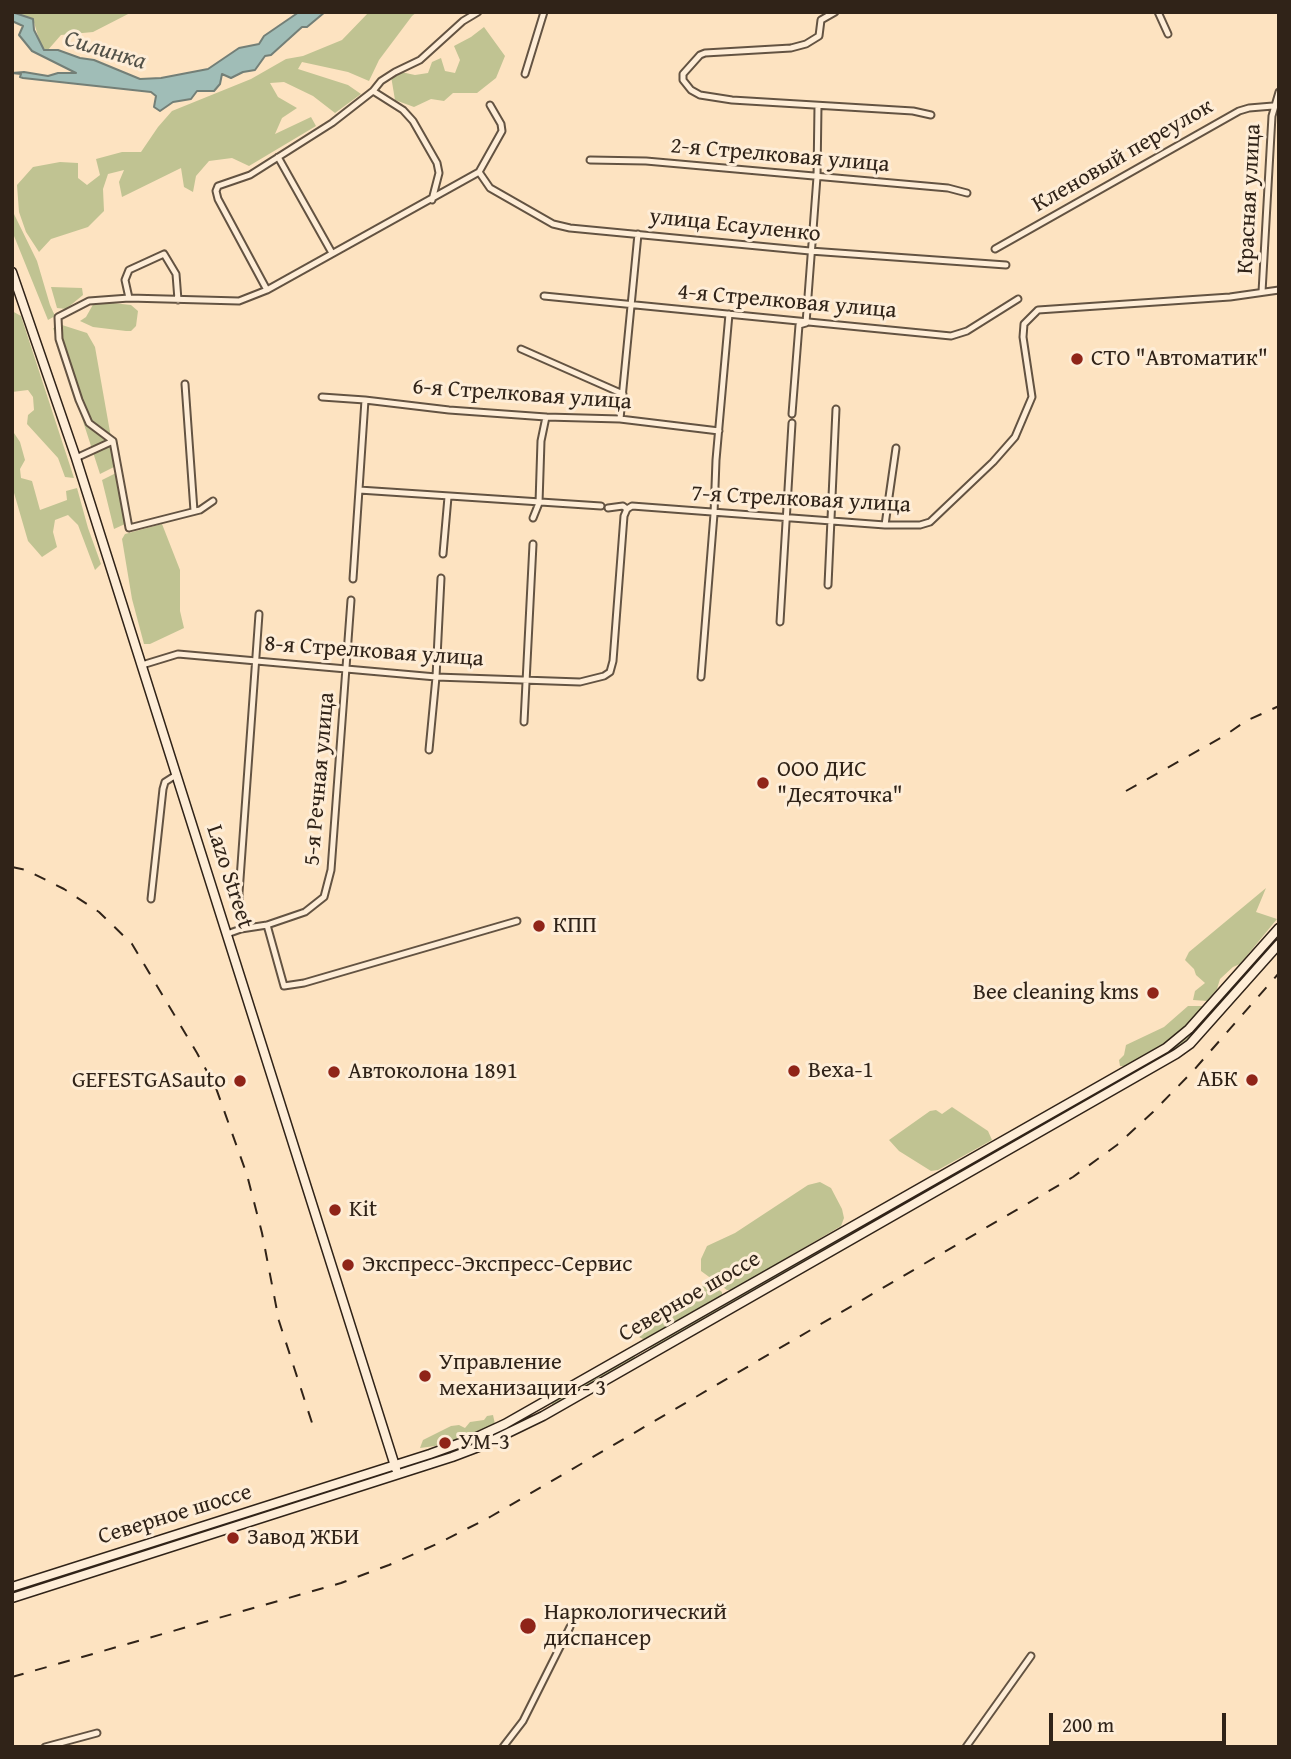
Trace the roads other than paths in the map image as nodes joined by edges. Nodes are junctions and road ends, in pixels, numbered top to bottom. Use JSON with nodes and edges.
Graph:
{"nodes":[{"id":1,"x":478,"y":12,"type":"edge"},
{"id":2,"x":544,"y":12,"type":"edge"},
{"id":3,"x":835,"y":12,"type":"edge"},
{"id":4,"x":1158,"y":12,"type":"edge"},
{"id":5,"x":1168,"y":34,"type":"dead end"},
{"id":6,"x":525,"y":74,"type":"dead end"},
{"id":7,"x":373,"y":91,"type":"junction"},
{"id":8,"x":1279,"y":92,"type":"edge"},
{"id":9,"x":490,"y":105,"type":"dead end"},
{"id":10,"x":818,"y":106,"type":"junction"},
{"id":11,"x":1273,"y":106,"type":"junction"},
{"id":12,"x":931,"y":115,"type":"dead end"},
{"id":13,"x":278,"y":157,"type":"junction"},
{"id":14,"x":590,"y":160,"type":"dead end"},
{"id":15,"x":479,"y":172,"type":"junction"},
{"id":16,"x":817,"y":177,"type":"junction"},
{"id":17,"x":967,"y":193,"type":"dead end"},
{"id":18,"x":432,"y":201,"type":"junction"},
{"id":19,"x":638,"y":234,"type":"junction"},
{"id":20,"x":995,"y":249,"type":"dead end"},
{"id":21,"x":810,"y":251,"type":"junction"},
{"id":22,"x":332,"y":253,"type":"junction"},
{"id":23,"x":1006,"y":265,"type":"dead end"},
{"id":24,"x":12,"y":272,"type":"edge"},
{"id":25,"x":12,"y":279,"type":"edge"},
{"id":26,"x":267,"y":290,"type":"junction"},
{"id":27,"x":1279,"y":290,"type":"edge"},
{"id":28,"x":19,"y":292,"type":"junction"},
{"id":29,"x":1262,"y":292,"type":"junction"},
{"id":30,"x":544,"y":296,"type":"dead end"},
{"id":31,"x":129,"y":298,"type":"junction"},
{"id":32,"x":1018,"y":299,"type":"dead end"},
{"id":33,"x":177,"y":300,"type":"junction"},
{"id":34,"x":632,"y":305,"type":"junction"},
{"id":35,"x":729,"y":314,"type":"junction"},
{"id":36,"x":806,"y":323,"type":"junction"},
{"id":37,"x":522,"y":349,"type":"dead end"},
{"id":38,"x":185,"y":384,"type":"dead end"},
{"id":39,"x":623,"y":394,"type":"junction"},
{"id":40,"x":322,"y":397,"type":"dead end"},
{"id":41,"x":365,"y":400,"type":"junction"},
{"id":42,"x":836,"y":409,"type":"dead end"},
{"id":43,"x":792,"y":414,"type":"dead end"},
{"id":44,"x":546,"y":417,"type":"junction"},
{"id":45,"x":620,"y":419,"type":"junction"},
{"id":46,"x":792,"y":423,"type":"dead end"},
{"id":47,"x":719,"y":431,"type":"junction"},
{"id":48,"x":113,"y":441,"type":"junction"},
{"id":49,"x":896,"y":448,"type":"dead end"},
{"id":50,"x":76,"y":458,"type":"junction"},
{"id":51,"x":359,"y":490,"type":"junction"},
{"id":52,"x":448,"y":497,"type":"junction"},
{"id":53,"x":213,"y":501,"type":"dead end"},
{"id":54,"x":539,"y":503,"type":"junction"},
{"id":55,"x":601,"y":506,"type":"dead end"},
{"id":56,"x":608,"y":508,"type":"dead end"},
{"id":57,"x":627,"y":509,"type":"junction"},
{"id":58,"x":194,"y":511,"type":"junction"},
{"id":59,"x":714,"y":514,"type":"junction"},
{"id":60,"x":533,"y":518,"type":"dead end"},
{"id":61,"x":787,"y":519,"type":"junction"},
{"id":62,"x":831,"y":521,"type":"junction"},
{"id":63,"x":886,"y":524,"type":"junction"},
{"id":64,"x":533,"y":544,"type":"dead end"},
{"id":65,"x":443,"y":554,"type":"dead end"},
{"id":66,"x":441,"y":578,"type":"dead end"},
{"id":67,"x":353,"y":579,"type":"dead end"},
{"id":68,"x":828,"y":585,"type":"dead end"},
{"id":69,"x":351,"y":600,"type":"dead end"},
{"id":70,"x":259,"y":614,"type":"dead end"},
{"id":71,"x":780,"y":622,"type":"dead end"},
{"id":72,"x":255,"y":661,"type":"junction"},
{"id":73,"x":142,"y":665,"type":"junction"},
{"id":74,"x":346,"y":669,"type":"junction"},
{"id":75,"x":436,"y":677,"type":"junction"},
{"id":76,"x":701,"y":677,"type":"dead end"},
{"id":77,"x":527,"y":680,"type":"junction"},
{"id":78,"x":524,"y":722,"type":"dead end"},
{"id":79,"x":429,"y":750,"type":"dead end"},
{"id":80,"x":176,"y":775,"type":"junction"},
{"id":81,"x":151,"y":899,"type":"dead end"},
{"id":82,"x":517,"y":920,"type":"dead end"},
{"id":83,"x":267,"y":925,"type":"junction"},
{"id":84,"x":1279,"y":928,"type":"edge"},
{"id":85,"x":240,"y":929,"type":"junction"},
{"id":86,"x":227,"y":934,"type":"junction"},
{"id":87,"x":1279,"y":944,"type":"edge"},
{"id":88,"x":1121,"y":1072,"type":"junction"},
{"id":89,"x":1126,"y":1082,"type":"junction"},
{"id":90,"x":931,"y":1181,"type":"junction"},
{"id":91,"x":936,"y":1190,"type":"junction"},
{"id":92,"x":638,"y":1349,"type":"junction"},
{"id":93,"x":645,"y":1359,"type":"junction"},
{"id":94,"x":538,"y":1406,"type":"junction"},
{"id":95,"x":543,"y":1416,"type":"junction"},
{"id":96,"x":418,"y":1463,"type":"junction"},
{"id":97,"x":396,"y":1471,"type":"junction"},
{"id":98,"x":304,"y":1500,"type":"junction"},
{"id":99,"x":168,"y":1538,"type":"junction"},
{"id":100,"x":171,"y":1548,"type":"junction"},
{"id":101,"x":82,"y":1564,"type":"junction"},
{"id":102,"x":85,"y":1574,"type":"junction"},
{"id":103,"x":12,"y":1587,"type":"edge"},
{"id":104,"x":12,"y":1598,"type":"edge"},
{"id":105,"x":570,"y":1627,"type":"dead end"},
{"id":106,"x":1031,"y":1656,"type":"dead end"},
{"id":107,"x":97,"y":1733,"type":"dead end"},
{"id":108,"x":45,"y":1747,"type":"edge"},
{"id":109,"x":503,"y":1747,"type":"edge"},
{"id":110,"x":966,"y":1747,"type":"edge"}],
"edges":[{"from":1,"to":7,"type":"street"},
{"from":2,"to":6,"type":"street"},
{"from":3,"to":10,"type":"street"},
{"from":4,"to":5,"type":"street"},
{"from":7,"to":13,"type":"street"},
{"from":7,"to":18,"type":"street"},
{"from":8,"to":11,"type":"street","name":"Красная улица"},
{"from":9,"to":15,"type":"street"},
{"from":10,"to":12,"type":"street"},
{"from":10,"to":16,"type":"street"},
{"from":11,"to":20,"type":"street","name":"Кленовый переулок"},
{"from":11,"to":29,"type":"street","name":"Красная улица"},
{"from":13,"to":22,"type":"street"},
{"from":13,"to":26,"type":"street"},
{"from":14,"to":16,"type":"street","name":"2-я Стрелковая улица"},
{"from":15,"to":18,"type":"street"},
{"from":15,"to":19,"type":"street","name":"улица Есауленко"},
{"from":16,"to":17,"type":"street","name":"2-я Стрелковая улица"},
{"from":16,"to":21,"type":"street"},
{"from":18,"to":22,"type":"street"},
{"from":19,"to":21,"type":"street","name":"улица Есауленко"},
{"from":19,"to":34,"type":"street"},
{"from":21,"to":23,"type":"street","name":"улица Есауленко"},
{"from":21,"to":36,"type":"street"},
{"from":22,"to":26,"type":"street"},
{"from":24,"to":28,"type":"main road","name":"Lazo Street"},
{"from":25,"to":28,"type":"main road","name":"Lazo Street"},
{"from":26,"to":33,"type":"street"},
{"from":27,"to":29,"type":"street","name":"Красная улица"},
{"from":28,"to":50,"type":"main road","name":"Lazo Street"},
{"from":29,"to":63,"type":"street","name":"7-я Стрелковая улица"},
{"from":30,"to":34,"type":"street","name":"4-я Стрелковая улица"},
{"from":31,"to":33,"type":"street"},
{"from":31,"to":33,"type":"street"},
{"from":31,"to":48,"type":"street"},
{"from":32,"to":36,"type":"street","name":"4-я Стрелковая улица"},
{"from":34,"to":35,"type":"street","name":"4-я Стрелковая улица"},
{"from":34,"to":39,"type":"street"},
{"from":35,"to":36,"type":"street","name":"4-я Стрелковая улица"},
{"from":35,"to":47,"type":"street"},
{"from":36,"to":43,"type":"street"},
{"from":37,"to":39,"type":"street"},
{"from":38,"to":58,"type":"street"},
{"from":39,"to":45,"type":"street"},
{"from":40,"to":41,"type":"street","name":"6-я Стрелковая улица"},
{"from":41,"to":44,"type":"street","name":"6-я Стрелковая улица"},
{"from":41,"to":51,"type":"street"},
{"from":42,"to":62,"type":"street"},
{"from":44,"to":45,"type":"street","name":"6-я Стрелковая улица"},
{"from":44,"to":54,"type":"street"},
{"from":45,"to":47,"type":"street","name":"6-я Стрелковая улица"},
{"from":46,"to":61,"type":"street"},
{"from":47,"to":59,"type":"street"},
{"from":48,"to":50,"type":"street"},
{"from":48,"to":58,"type":"street"},
{"from":49,"to":63,"type":"street"},
{"from":50,"to":73,"type":"main road","name":"Lazo Street"},
{"from":51,"to":52,"type":"street"},
{"from":51,"to":67,"type":"street"},
{"from":52,"to":54,"type":"street"},
{"from":52,"to":65,"type":"street"},
{"from":53,"to":58,"type":"street"},
{"from":54,"to":55,"type":"street"},
{"from":54,"to":60,"type":"street"},
{"from":56,"to":57,"type":"street","name":"7-я Стрелковая улица"},
{"from":57,"to":59,"type":"street","name":"7-я Стрелковая улица"},
{"from":57,"to":77,"type":"street","name":"8-я Стрелковая улица"},
{"from":59,"to":61,"type":"street","name":"7-я Стрелковая улица"},
{"from":59,"to":76,"type":"street"},
{"from":61,"to":62,"type":"street","name":"7-я Стрелковая улица"},
{"from":61,"to":71,"type":"street"},
{"from":62,"to":63,"type":"street","name":"7-я Стрелковая улица"},
{"from":62,"to":68,"type":"street"},
{"from":64,"to":77,"type":"street"},
{"from":66,"to":75,"type":"street"},
{"from":69,"to":74,"type":"street","name":"5-я Речная улица"},
{"from":70,"to":72,"type":"street"},
{"from":72,"to":73,"type":"street","name":"8-я Стрелковая улица"},
{"from":72,"to":74,"type":"street","name":"8-я Стрелковая улица"},
{"from":72,"to":85,"type":"street"},
{"from":73,"to":80,"type":"main road","name":"Lazo Street"},
{"from":74,"to":75,"type":"street","name":"8-я Стрелковая улица"},
{"from":74,"to":83,"type":"street","name":"5-я Речная улица"},
{"from":75,"to":77,"type":"street","name":"8-я Стрелковая улица"},
{"from":75,"to":79,"type":"street"},
{"from":77,"to":78,"type":"street"},
{"from":80,"to":81,"type":"street"},
{"from":80,"to":86,"type":"main road","name":"Lazo Street"},
{"from":82,"to":83,"type":"street"},
{"from":83,"to":85,"type":"street","name":"5-я Речная улица"},
{"from":84,"to":88,"type":"main road","name":"Северное шоссе"},
{"from":85,"to":86,"type":"street","name":"5-я Речная улица"},
{"from":86,"to":97,"type":"main road","name":"Lazo Street"},
{"from":87,"to":89,"type":"main road","name":"Северное шоссе"},
{"from":88,"to":89,"type":"main road"},
{"from":88,"to":90,"type":"main road","name":"Северное шоссе"},
{"from":89,"to":91,"type":"main road","name":"Северное шоссе"},
{"from":90,"to":91,"type":"main road"},
{"from":90,"to":92,"type":"main road","name":"Северное шоссе"},
{"from":91,"to":93,"type":"main road","name":"Северное шоссе"},
{"from":92,"to":93,"type":"main road"},
{"from":92,"to":94,"type":"main road","name":"Северное шоссе"},
{"from":93,"to":95,"type":"main road","name":"Северное шоссе"},
{"from":94,"to":95,"type":"main road"},
{"from":94,"to":96,"type":"main road","name":"Северное шоссе"},
{"from":95,"to":96,"type":"main road","name":"Северное шоссе"},
{"from":96,"to":97,"type":"main road","name":"Северное шоссе"},
{"from":97,"to":98,"type":"main road","name":"Северное шоссе"},
{"from":98,"to":99,"type":"main road","name":"Северное шоссе"},
{"from":98,"to":100,"type":"main road","name":"Северное шоссе"},
{"from":99,"to":100,"type":"main road"},
{"from":99,"to":101,"type":"main road","name":"Северное шоссе"},
{"from":100,"to":102,"type":"main road","name":"Северное шоссе"},
{"from":101,"to":102,"type":"main road"},
{"from":101,"to":103,"type":"main road","name":"Северное шоссе"},
{"from":102,"to":104,"type":"main road","name":"Северное шоссе"},
{"from":105,"to":109,"type":"street"},
{"from":106,"to":110,"type":"street"},
{"from":107,"to":108,"type":"street"}]}
